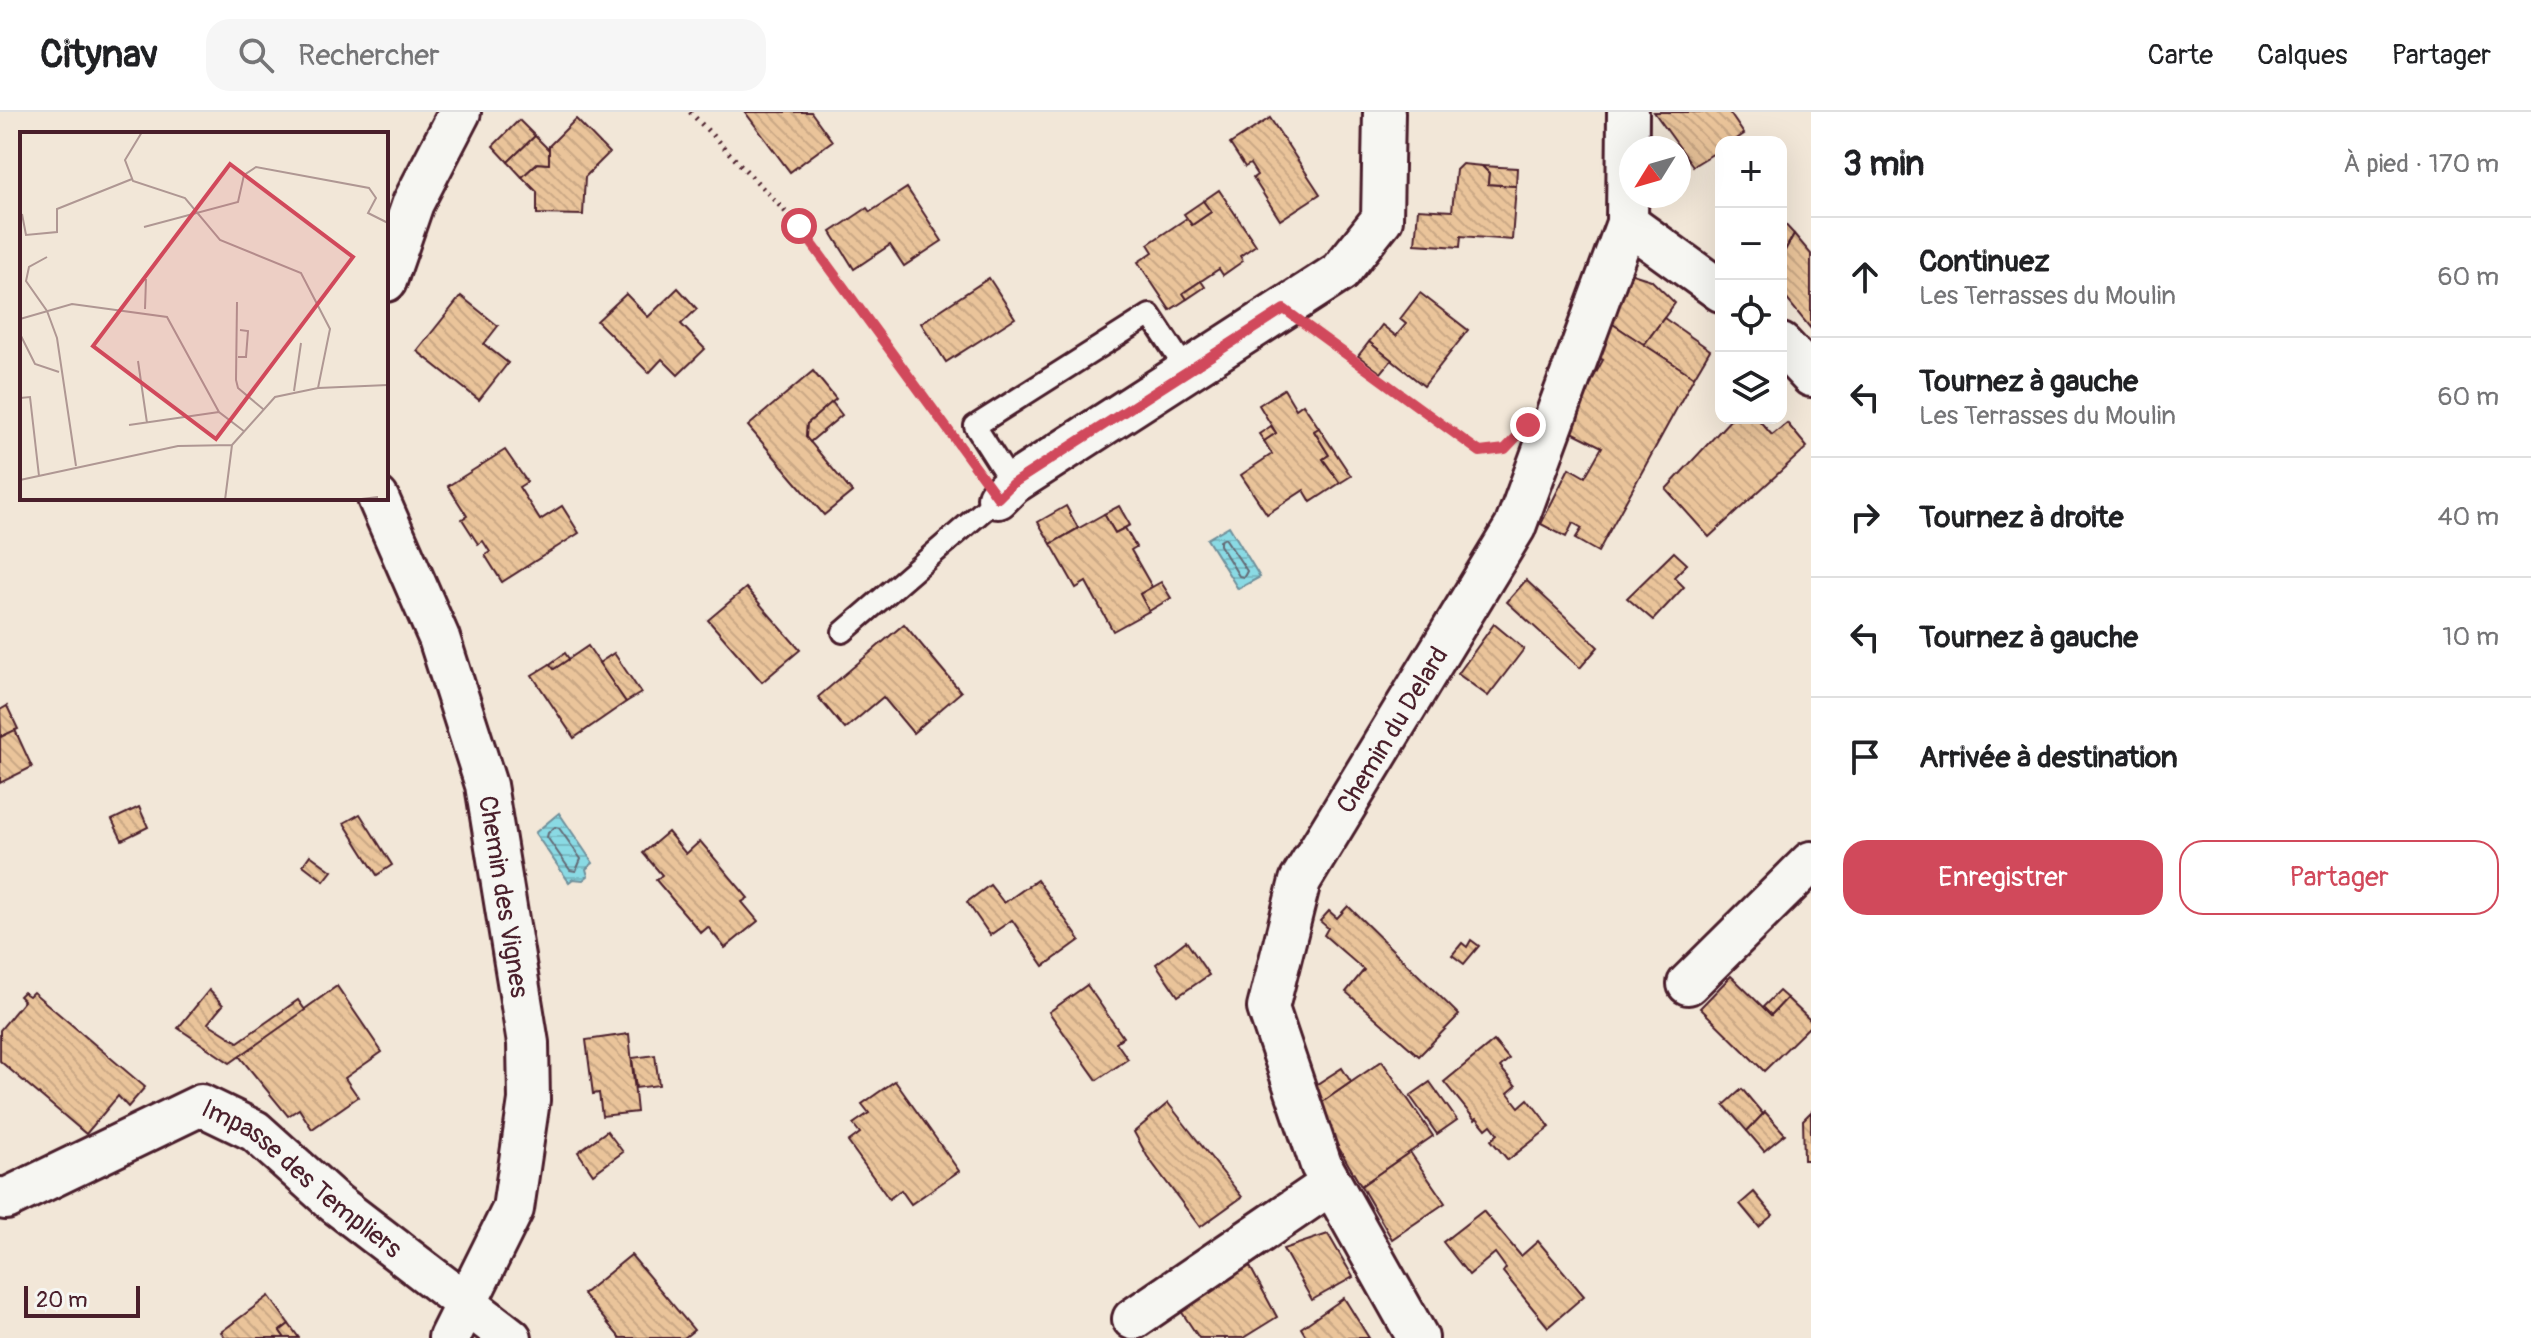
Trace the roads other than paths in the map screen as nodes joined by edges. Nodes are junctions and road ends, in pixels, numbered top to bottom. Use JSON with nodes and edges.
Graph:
{"nodes":[{"id":1,"x":460,"y":112,"type":"edge"},
{"id":2,"x":1384,"y":112,"type":"edge"},
{"id":3,"x":1628,"y":112,"type":"edge"},
{"id":4,"x":1627,"y":223,"type":"junction"},
{"id":5,"x":388,"y":275,"type":"edge"},
{"id":6,"x":1715,"y":287,"type":"edge"},
{"id":7,"x":1787,"y":350,"type":"edge"},
{"id":8,"x":1187,"y":371,"type":"junction"},
{"id":9,"x":1811,"y":376,"type":"edge"},
{"id":10,"x":1005,"y":491,"type":"junction"},
{"id":11,"x":379,"y":500,"type":"edge"},
{"id":12,"x":843,"y":632,"type":"dead end"},
{"id":13,"x":1811,"y":862,"type":"edge"},
{"id":14,"x":1688,"y":984,"type":"dead end"},
{"id":15,"x":1331,"y":1184,"type":"junction"},
{"id":16,"x":0,"y":1198,"type":"edge"},
{"id":17,"x":1133,"y":1319,"type":"dead end"},
{"id":18,"x":457,"y":1321,"type":"edge"},
{"id":19,"x":511,"y":1338,"type":"edge"},
{"id":20,"x":1418,"y":1338,"type":"edge"}],
"edges":[{"from":1,"to":5,"type":"street"},
{"from":2,"to":8,"type":"street"},
{"from":3,"to":4,"type":"street","name":"Chemin du Delard"},
{"from":4,"to":6,"type":"street"},
{"from":4,"to":15,"type":"street","name":"Chemin du Delard"},
{"from":7,"to":9,"type":"street"},
{"from":8,"to":10,"type":"street"},
{"from":8,"to":10,"type":"lane"},
{"from":10,"to":12,"type":"lane"},
{"from":11,"to":18,"type":"street","name":"Chemin des Vignes"},
{"from":13,"to":14,"type":"street"},
{"from":15,"to":17,"type":"street"},
{"from":15,"to":20,"type":"street","name":"Chemin du Delard"},
{"from":16,"to":18,"type":"street","name":"Impasse des Templiers"},
{"from":18,"to":19,"type":"street"}]}
